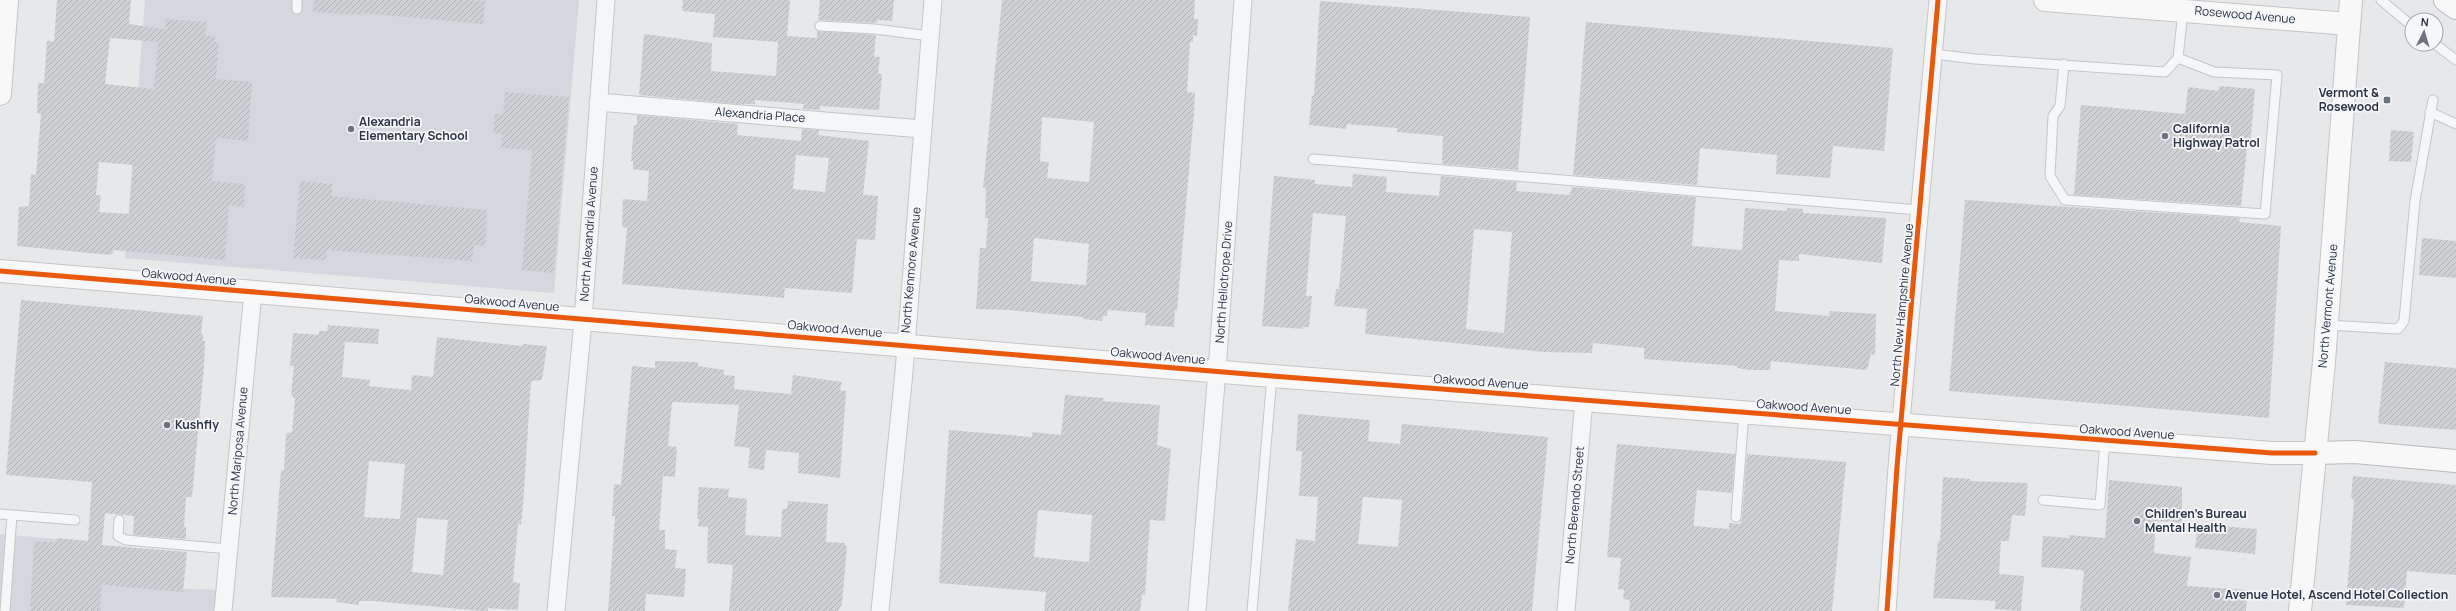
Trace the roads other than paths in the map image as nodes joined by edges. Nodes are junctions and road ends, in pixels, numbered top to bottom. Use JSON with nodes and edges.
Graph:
{"nodes":[{"id":1,"x":7,"y":0,"type":"edge"},
{"id":2,"x":606,"y":0,"type":"edge"},
{"id":3,"x":933,"y":0,"type":"edge"},
{"id":4,"x":1244,"y":0,"type":"edge"},
{"id":5,"x":1938,"y":0,"type":"edge"},
{"id":6,"x":2045,"y":0,"type":"edge"},
{"id":7,"x":2351,"y":0,"type":"edge"},
{"id":8,"x":2381,"y":0,"type":"edge"},
{"id":9,"x":2445,"y":0,"type":"edge"},
{"id":10,"x":2456,"y":8,"type":"edge"},
{"id":11,"x":2183,"y":10,"type":"junction"},
{"id":12,"x":2404,"y":19,"type":"edge"},
{"id":13,"x":2349,"y":24,"type":"junction"},
{"id":14,"x":820,"y":26,"type":"dead end"},
{"id":15,"x":930,"y":36,"type":"junction"},
{"id":16,"x":2444,"y":51,"type":"edge"},
{"id":17,"x":1934,"y":54,"type":"junction"},
{"id":18,"x":2178,"y":58,"type":"junction"},
{"id":19,"x":2456,"y":60,"type":"edge"},
{"id":20,"x":2064,"y":64,"type":"junction"},
{"id":21,"x":0,"y":94,"type":"edge"},
{"id":22,"x":2433,"y":100,"type":"dead end"},
{"id":23,"x":598,"y":102,"type":"junction"},
{"id":24,"x":2430,"y":112,"type":"junction"},
{"id":25,"x":2456,"y":124,"type":"edge"},
{"id":26,"x":922,"y":129,"type":"junction"},
{"id":27,"x":1313,"y":159,"type":"dead end"},
{"id":28,"x":1920,"y":210,"type":"junction"},
{"id":29,"x":0,"y":271,"type":"edge"},
{"id":30,"x":253,"y":292,"type":"junction"},
{"id":31,"x":583,"y":320,"type":"junction"},
{"id":32,"x":2326,"y":325,"type":"junction"},
{"id":33,"x":905,"y":344,"type":"junction"},
{"id":34,"x":1217,"y":371,"type":"junction"},
{"id":35,"x":1272,"y":376,"type":"junction"},
{"id":36,"x":1584,"y":399,"type":"junction"},
{"id":37,"x":1744,"y":413,"type":"junction"},
{"id":38,"x":1901,"y":424,"type":"junction"},
{"id":39,"x":2105,"y":440,"type":"junction"},
{"id":40,"x":2315,"y":453,"type":"junction"},
{"id":41,"x":2456,"y":462,"type":"edge"},
{"id":42,"x":2043,"y":500,"type":"dead end"},
{"id":43,"x":0,"y":514,"type":"edge"},
{"id":44,"x":12,"y":515,"type":"junction"},
{"id":45,"x":1736,"y":517,"type":"dead end"},
{"id":46,"x":75,"y":520,"type":"dead end"},
{"id":47,"x":119,"y":520,"type":"dead end"},
{"id":48,"x":229,"y":549,"type":"junction"},
{"id":49,"x":5,"y":611,"type":"edge"},
{"id":50,"x":223,"y":611,"type":"edge"},
{"id":51,"x":556,"y":611,"type":"edge"},
{"id":52,"x":880,"y":611,"type":"edge"},
{"id":53,"x":1197,"y":611,"type":"edge"},
{"id":54,"x":1252,"y":611,"type":"edge"},
{"id":55,"x":1566,"y":611,"type":"edge"},
{"id":56,"x":1887,"y":611,"type":"edge"},
{"id":57,"x":2300,"y":611,"type":"edge"}],
"edges":[{"from":1,"to":21,"type":"main road"},
{"from":2,"to":23,"type":"street","name":"North Alexandria Avenue"},
{"from":3,"to":15,"type":"street","name":"North Kenmore Avenue"},
{"from":4,"to":34,"type":"street","name":"North Heliotrope Drive"},
{"from":5,"to":17,"type":"street","name":"North New Hampshire Avenue"},
{"from":6,"to":11,"type":"main road","name":"Rosewood Avenue"},
{"from":7,"to":13,"type":"main road","name":"North Vermont Avenue"},
{"from":8,"to":12,"type":"lane"},
{"from":9,"to":10,"type":"main road"},
{"from":11,"to":13,"type":"main road","name":"Rosewood Avenue"},
{"from":11,"to":18,"type":"lane"},
{"from":13,"to":32,"type":"main road","name":"North Vermont Avenue"},
{"from":14,"to":15,"type":"lane"},
{"from":15,"to":26,"type":"street","name":"North Kenmore Avenue"},
{"from":16,"to":19,"type":"lane"},
{"from":17,"to":20,"type":"lane"},
{"from":17,"to":28,"type":"street","name":"North New Hampshire Avenue"},
{"from":18,"to":20,"type":"lane"},
{"from":18,"to":20,"type":"lane"},
{"from":22,"to":24,"type":"lane"},
{"from":23,"to":26,"type":"street","name":"Alexandria Place"},
{"from":23,"to":31,"type":"street","name":"North Alexandria Avenue"},
{"from":24,"to":25,"type":"lane"},
{"from":24,"to":32,"type":"lane"},
{"from":26,"to":33,"type":"street","name":"North Kenmore Avenue"},
{"from":27,"to":28,"type":"lane"},
{"from":28,"to":38,"type":"street","name":"North New Hampshire Avenue"},
{"from":29,"to":30,"type":"main road","name":"Oakwood Avenue"},
{"from":30,"to":31,"type":"main road","name":"Oakwood Avenue"},
{"from":30,"to":48,"type":"street","name":"North Mariposa Avenue"},
{"from":31,"to":33,"type":"main road","name":"Oakwood Avenue"},
{"from":31,"to":51,"type":"street","name":"North Alexandria Avenue"},
{"from":32,"to":40,"type":"main road","name":"North Vermont Avenue"},
{"from":33,"to":34,"type":"main road","name":"Oakwood Avenue"},
{"from":33,"to":52,"type":"street","name":"North Kenmore Avenue"},
{"from":34,"to":35,"type":"main road","name":"Oakwood Avenue"},
{"from":34,"to":53,"type":"street","name":"North Heliotrope Drive"},
{"from":35,"to":36,"type":"main road","name":"Oakwood Avenue"},
{"from":35,"to":54,"type":"lane"},
{"from":36,"to":37,"type":"main road","name":"Oakwood Avenue"},
{"from":36,"to":55,"type":"street","name":"North Berendo Street"},
{"from":37,"to":38,"type":"main road","name":"Oakwood Avenue"},
{"from":37,"to":45,"type":"lane"},
{"from":38,"to":39,"type":"main road","name":"Oakwood Avenue"},
{"from":38,"to":56,"type":"street","name":"North New Hampshire Avenue"},
{"from":39,"to":40,"type":"main road","name":"Oakwood Avenue"},
{"from":39,"to":42,"type":"lane"},
{"from":40,"to":41,"type":"main road","name":"Oakwood Avenue"},
{"from":40,"to":57,"type":"main road","name":"North Vermont Avenue"},
{"from":43,"to":44,"type":"lane"},
{"from":44,"to":46,"type":"lane"},
{"from":44,"to":49,"type":"lane"},
{"from":47,"to":48,"type":"lane"},
{"from":48,"to":50,"type":"street","name":"North Mariposa Avenue"}]}
